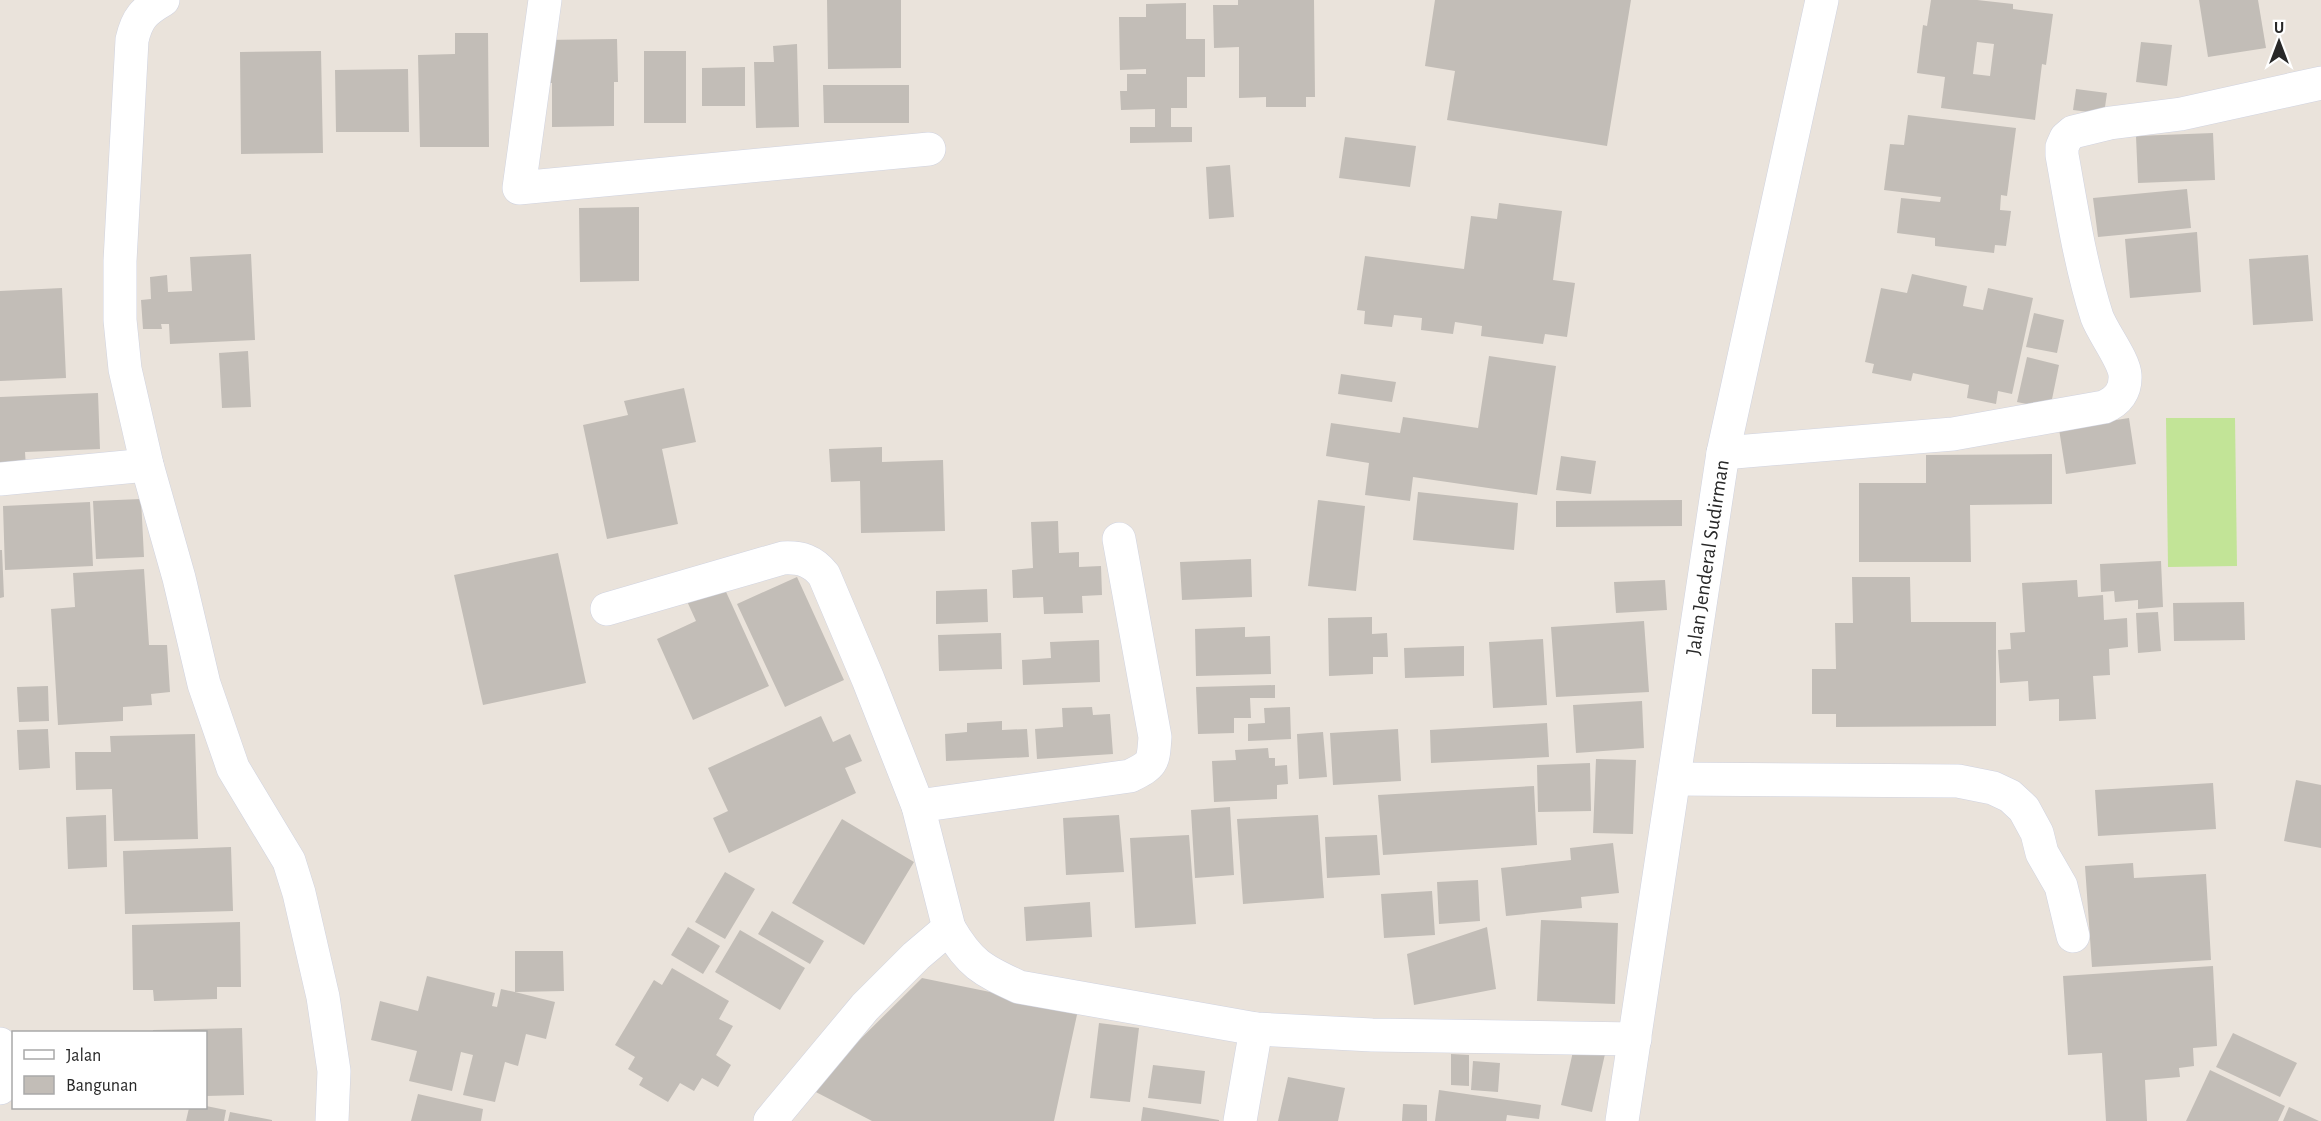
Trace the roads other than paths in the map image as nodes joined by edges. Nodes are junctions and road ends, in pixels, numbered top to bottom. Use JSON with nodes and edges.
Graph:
{"nodes":[{"id":1,"x":163,"y":0,"type":"edge"},
{"id":2,"x":545,"y":0,"type":"edge"},
{"id":3,"x":1822,"y":0,"type":"edge"},
{"id":4,"x":2321,"y":83,"type":"edge"},
{"id":5,"x":929,"y":150,"type":"dead end"},
{"id":6,"x":1723,"y":453,"type":"junction"},
{"id":7,"x":147,"y":465,"type":"junction"},
{"id":8,"x":0,"y":479,"type":"edge"},
{"id":9,"x":1119,"y":539,"type":"dead end"},
{"id":10,"x":607,"y":609,"type":"dead end"},
{"id":11,"x":1674,"y":779,"type":"junction"},
{"id":12,"x":918,"y":806,"type":"junction"},
{"id":13,"x":949,"y":928,"type":"junction"},
{"id":14,"x":2073,"y":936,"type":"dead end"},
{"id":15,"x":1256,"y":1029,"type":"junction"},
{"id":16,"x":1635,"y":1039,"type":"junction"},
{"id":17,"x":0,"y":1044,"type":"edge"},
{"id":18,"x":0,"y":1088,"type":"edge"},
{"id":19,"x":332,"y":1121,"type":"edge"},
{"id":20,"x":770,"y":1121,"type":"edge"},
{"id":21,"x":1240,"y":1121,"type":"edge"},
{"id":22,"x":1622,"y":1121,"type":"edge"}],
"edges":[{"from":1,"to":7,"type":"street"},
{"from":2,"to":5,"type":"street"},
{"from":3,"to":6,"type":"street","name":"Jalan Jenderal Sudirman"},
{"from":4,"to":6,"type":"street"},
{"from":6,"to":11,"type":"street","name":"Jalan Jenderal Sudirman"},
{"from":7,"to":8,"type":"street"},
{"from":7,"to":19,"type":"street"},
{"from":9,"to":12,"type":"street"},
{"from":10,"to":12,"type":"street"},
{"from":11,"to":14,"type":"street"},
{"from":11,"to":16,"type":"street","name":"Jalan Jenderal Sudirman"},
{"from":12,"to":13,"type":"street"},
{"from":13,"to":15,"type":"street"},
{"from":13,"to":20,"type":"street"},
{"from":15,"to":16,"type":"street"},
{"from":15,"to":21,"type":"street"},
{"from":16,"to":22,"type":"street","name":"Jalan Jenderal Sudirman"},
{"from":17,"to":18,"type":"street"}]}
